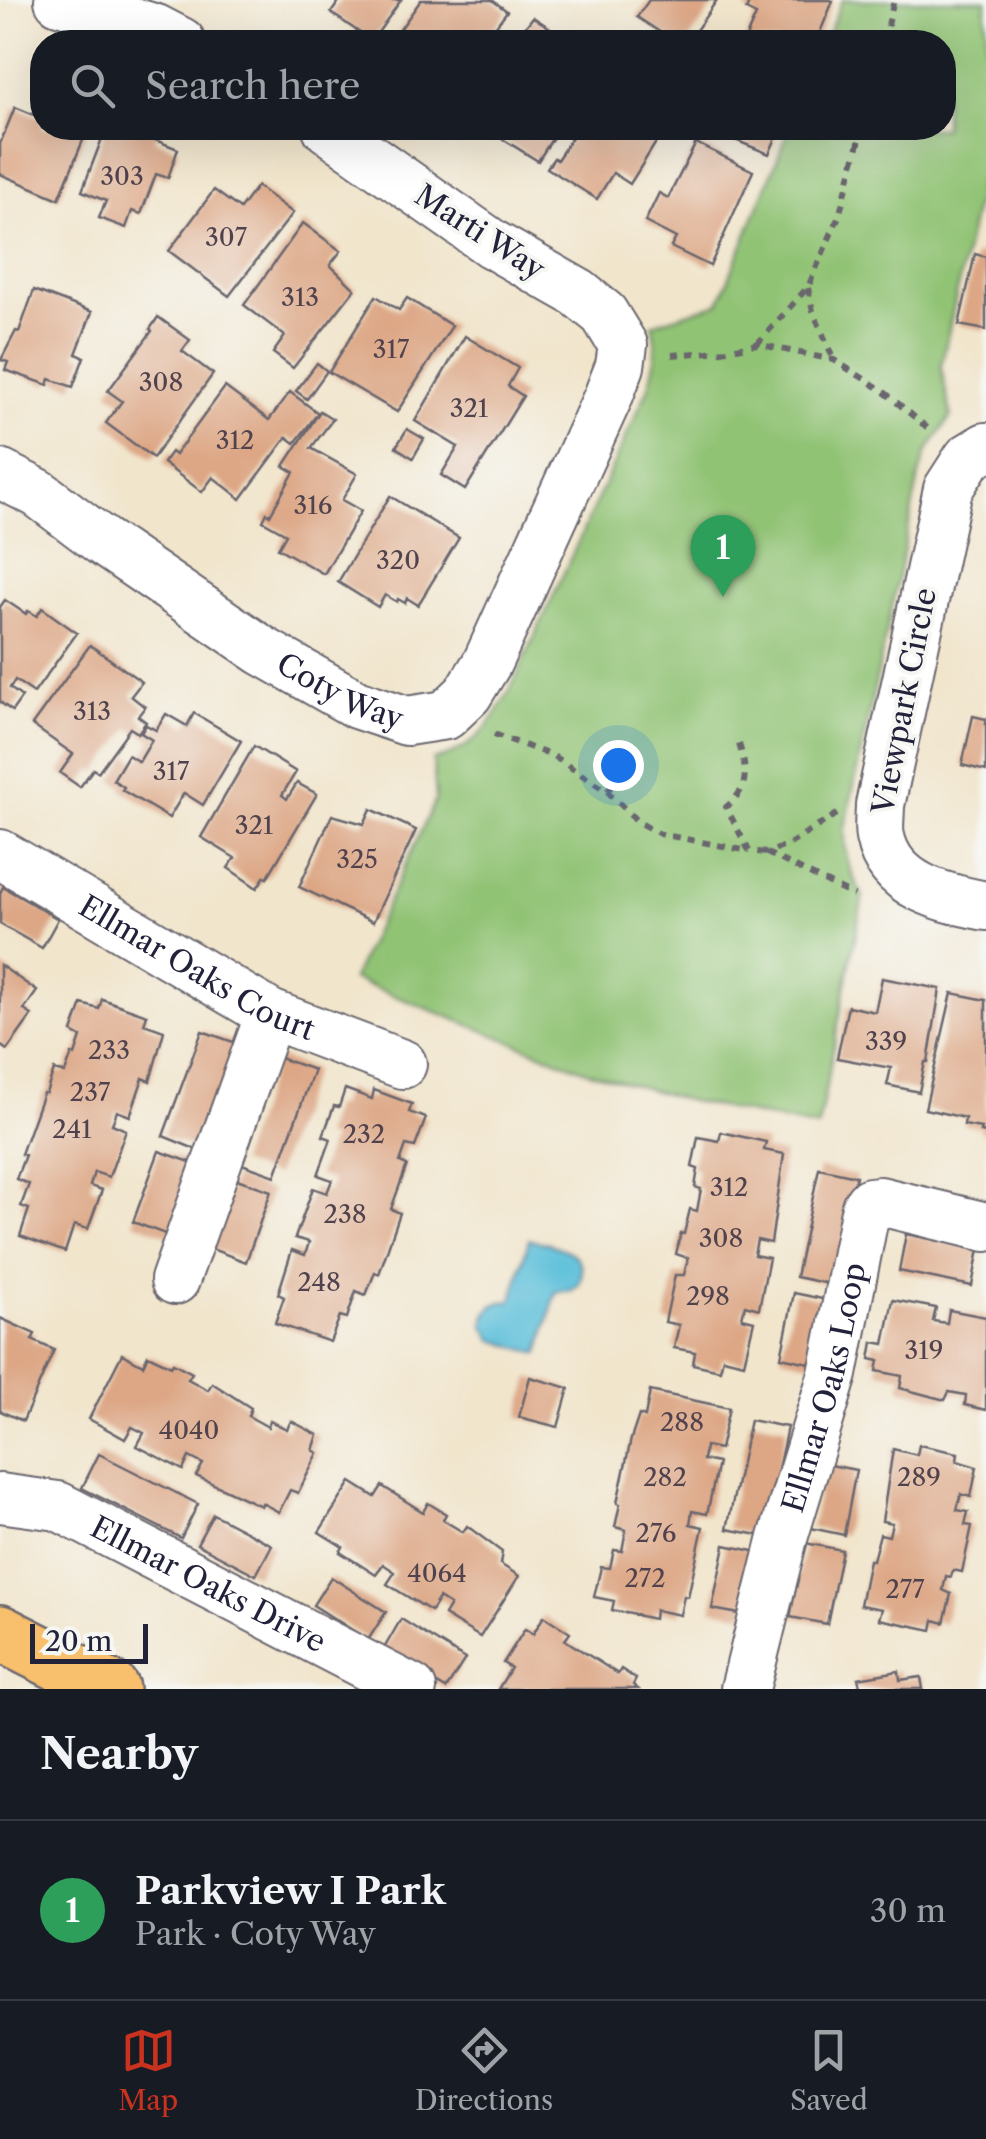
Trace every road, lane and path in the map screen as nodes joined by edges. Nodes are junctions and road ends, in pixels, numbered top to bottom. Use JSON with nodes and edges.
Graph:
{"nodes":[{"id":1,"x":59,"y":0,"type":"edge"},
{"id":2,"x":894,"y":0,"type":"edge"},
{"id":3,"x":158,"y":30,"type":"edge"},
{"id":4,"x":887,"y":30,"type":"edge"},
{"id":5,"x":344,"y":140,"type":"edge"},
{"id":6,"x":860,"y":140,"type":"edge"},
{"id":7,"x":808,"y":287,"type":"junction"},
{"id":8,"x":623,"y":344,"type":"joint"},
{"id":9,"x":757,"y":344,"type":"junction"},
{"id":10,"x":672,"y":354,"type":"dead end"},
{"id":11,"x":834,"y":360,"type":"junction"},
{"id":12,"x":930,"y":431,"type":"dead end"},
{"id":13,"x":986,"y":447,"type":"edge"},
{"id":14,"x":0,"y":474,"type":"edge"},
{"id":15,"x":494,"y":734,"type":"dead end"},
{"id":16,"x":739,"y":744,"type":"dead end"},
{"id":17,"x":633,"y":760,"type":"dead end"},
{"id":18,"x":607,"y":791,"type":"junction"},
{"id":19,"x":843,"y":810,"type":"dead end"},
{"id":20,"x":749,"y":850,"type":"junction"},
{"id":21,"x":766,"y":853,"type":"junction"},
{"id":22,"x":0,"y":854,"type":"edge"},
{"id":23,"x":854,"y":896,"type":"dead end"},
{"id":24,"x":986,"y":906,"type":"edge"},
{"id":25,"x":270,"y":1014,"type":"junction"},
{"id":26,"x":402,"y":1064,"type":"dead end"},
{"id":27,"x":986,"y":1227,"type":"edge"},
{"id":28,"x":175,"y":1280,"type":"dead end"},
{"id":29,"x":0,"y":1498,"type":"edge"},
{"id":30,"x":0,"y":1632,"type":"edge"},
{"id":31,"x":112,"y":1689,"type":"edge"},
{"id":32,"x":412,"y":1689,"type":"edge"},
{"id":33,"x":745,"y":1689,"type":"edge"}],
"edges":[{"from":1,"to":3,"type":"street"},
{"from":2,"to":4,"type":"path"},
{"from":5,"to":8,"type":"street","name":"Marti Way"},
{"from":6,"to":7,"type":"path"},
{"from":7,"to":9,"type":"path"},
{"from":7,"to":11,"type":"path"},
{"from":8,"to":14,"type":"street","name":"Coty Way"},
{"from":9,"to":10,"type":"path"},
{"from":9,"to":11,"type":"path"},
{"from":11,"to":12,"type":"path"},
{"from":13,"to":24,"type":"street","name":"Viewpark Circle"},
{"from":15,"to":18,"type":"path"},
{"from":16,"to":20,"type":"path"},
{"from":17,"to":18,"type":"path"},
{"from":18,"to":20,"type":"path"},
{"from":19,"to":21,"type":"path"},
{"from":20,"to":21,"type":"path"},
{"from":21,"to":23,"type":"path"},
{"from":22,"to":25,"type":"street","name":"Ellmar Oaks Court"},
{"from":25,"to":26,"type":"street","name":"Ellmar Oaks Court"},
{"from":25,"to":28,"type":"street"},
{"from":27,"to":33,"type":"street","name":"Ellmar Oaks Loop"},
{"from":29,"to":32,"type":"street","name":"Ellmar Oaks Drive"},
{"from":30,"to":31,"type":"highway"}]}
